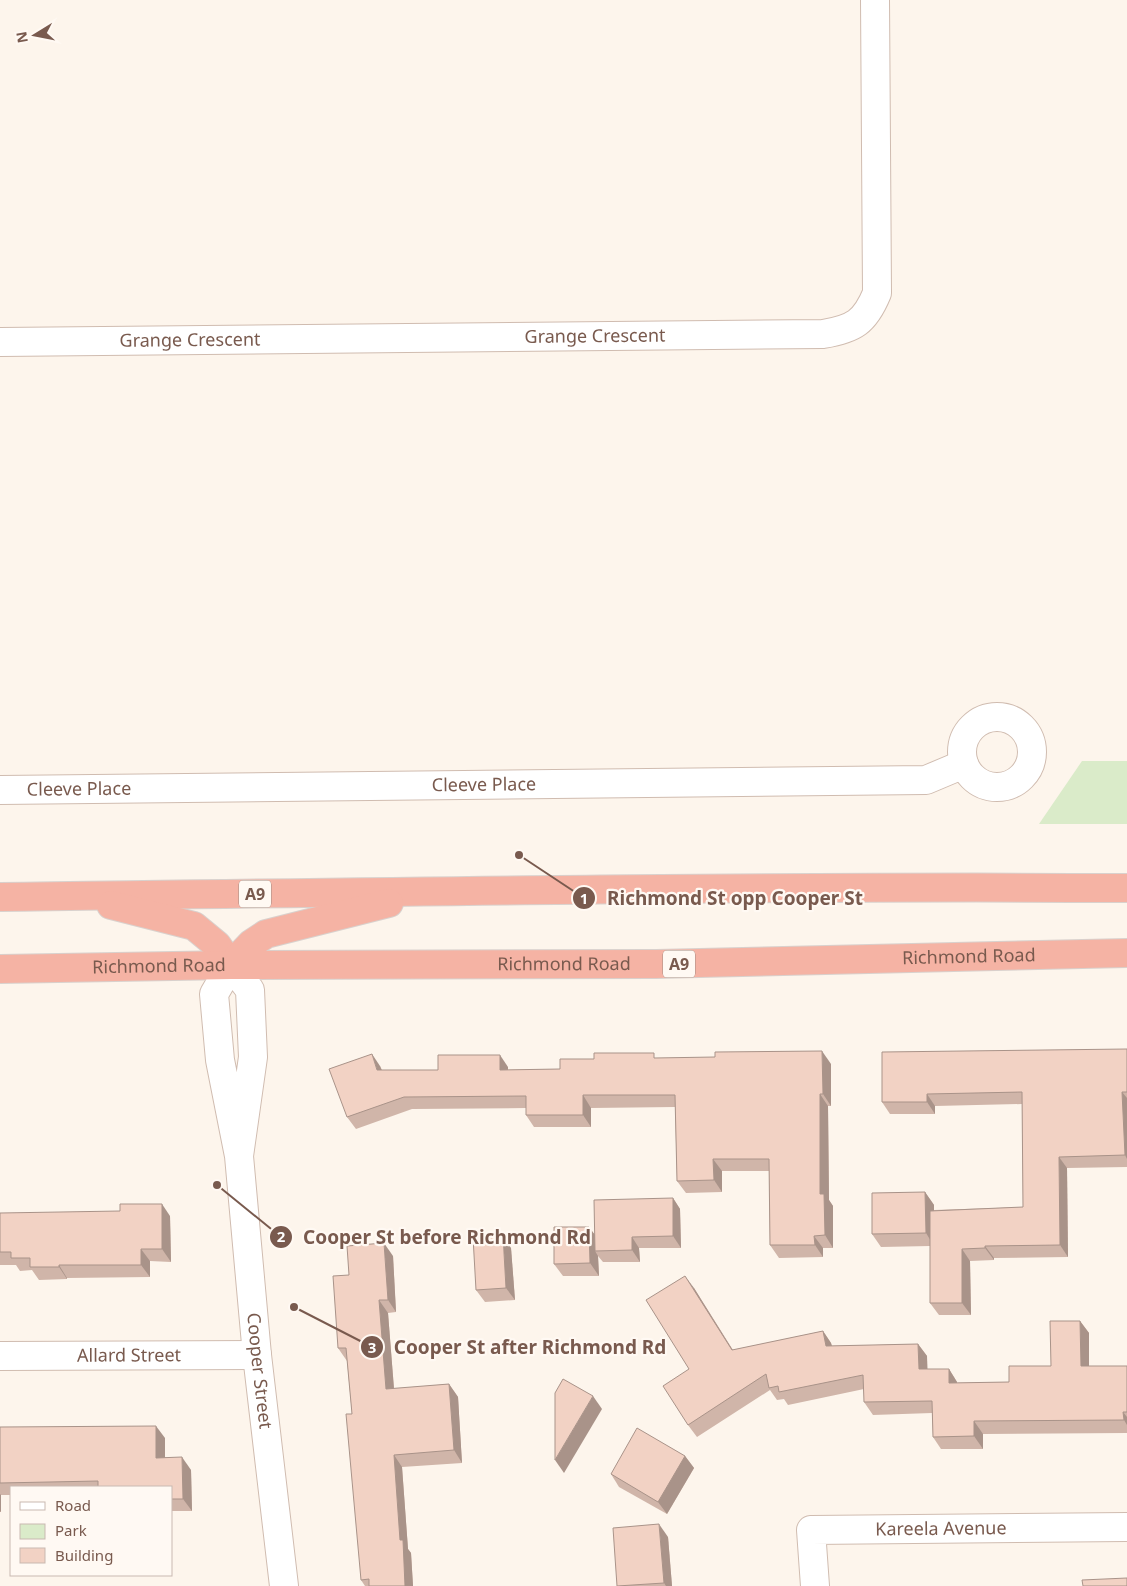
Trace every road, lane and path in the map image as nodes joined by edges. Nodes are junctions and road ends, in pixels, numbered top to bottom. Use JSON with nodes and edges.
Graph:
{"nodes":[{"id":1,"x":875,"y":0,"type":"edge"},
{"id":2,"x":0,"y":342,"type":"edge"},
{"id":3,"x":964,"y":764,"type":"dead end"},
{"id":4,"x":0,"y":790,"type":"edge"},
{"id":5,"x":1127,"y":888,"type":"edge"},
{"id":6,"x":434,"y":892,"type":"junction"},
{"id":7,"x":75,"y":896,"type":"junction"},
{"id":8,"x":0,"y":897,"type":"edge"},
{"id":9,"x":1127,"y":953,"type":"edge"},
{"id":10,"x":231,"y":965,"type":"junction"},
{"id":11,"x":0,"y":969,"type":"edge"},
{"id":12,"x":239,"y":1156,"type":"junction"},
{"id":13,"x":258,"y":1355,"type":"junction"},
{"id":14,"x":0,"y":1356,"type":"edge"},
{"id":15,"x":1127,"y":1527,"type":"edge"},
{"id":16,"x":284,"y":1586,"type":"edge"},
{"id":17,"x":815,"y":1586,"type":"edge"}],
"edges":[{"from":1,"to":2,"type":"street","name":"Grange Crescent"},
{"from":3,"to":4,"type":"street","name":"Cleeve Place"},
{"from":5,"to":6,"type":"highway","number":"A9"},
{"from":6,"to":7,"type":"highway","number":"A9"},
{"from":6,"to":10,"type":"highway"},
{"from":7,"to":8,"type":"highway","number":"A9"},
{"from":7,"to":10,"type":"highway"},
{"from":9,"to":10,"type":"highway","name":"Richmond Road","number":"A9"},
{"from":10,"to":11,"type":"highway","name":"Richmond Road","number":"A9"},
{"from":10,"to":12,"type":"street","name":"Cooper Street"},
{"from":10,"to":12,"type":"street","name":"Cooper Street"},
{"from":12,"to":13,"type":"street","name":"Cooper Street"},
{"from":13,"to":14,"type":"street","name":"Allard Street"},
{"from":13,"to":16,"type":"street","name":"Cooper Street"},
{"from":15,"to":17,"type":"street","name":"Kareela Avenue"}]}
